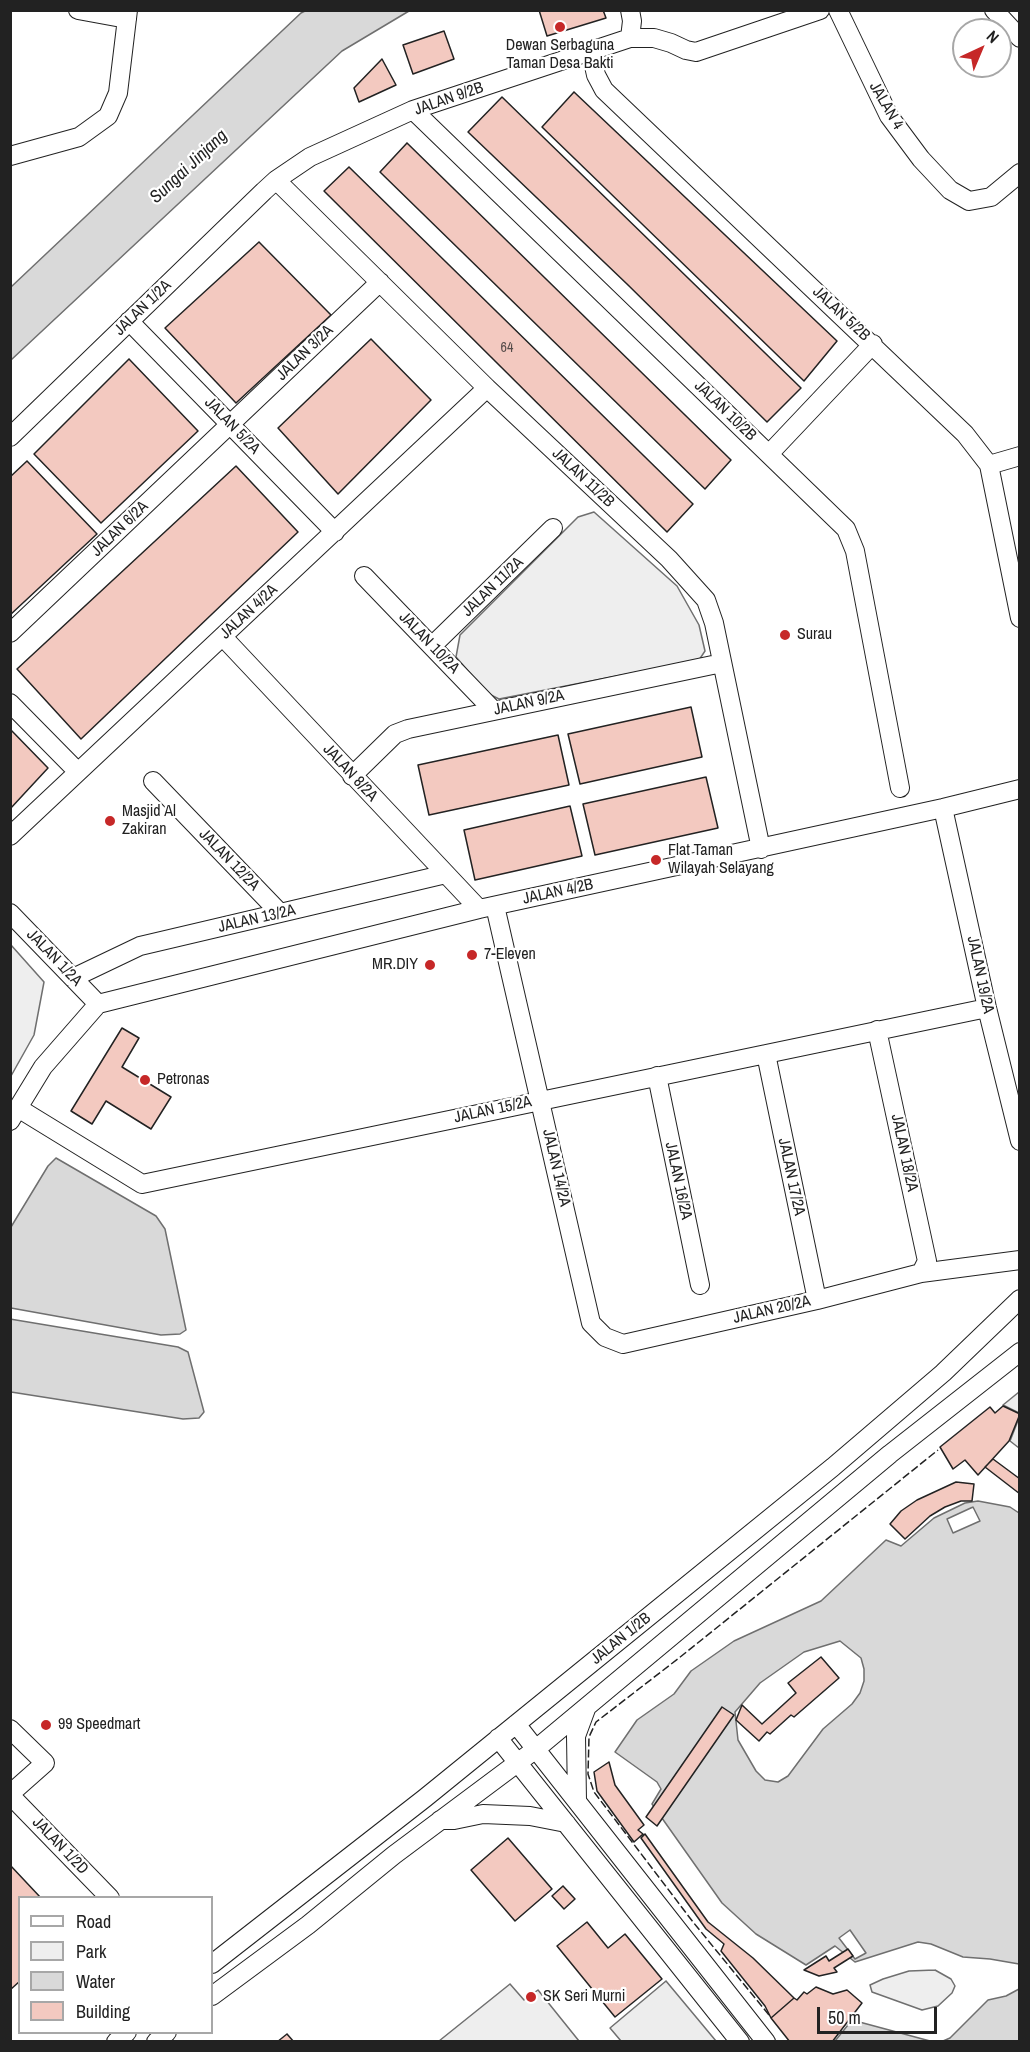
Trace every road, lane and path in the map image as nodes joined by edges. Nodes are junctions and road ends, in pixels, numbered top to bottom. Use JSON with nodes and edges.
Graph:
{"nodes":[{"id":1,"x":78,"y":10,"type":"edge"},
{"id":2,"x":630,"y":10,"type":"edge"},
{"id":3,"x":820,"y":10,"type":"edge"},
{"id":4,"x":838,"y":10,"type":"edge"},
{"id":5,"x":994,"y":10,"type":"edge"},
{"id":6,"x":127,"y":15,"type":"edge"},
{"id":7,"x":630,"y":38,"type":"junction"},
{"id":8,"x":1020,"y":38,"type":"edge"},
{"id":9,"x":591,"y":52,"type":"junction"},
{"id":10,"x":413,"y":110,"type":"junction"},
{"id":11,"x":10,"y":156,"type":"edge"},
{"id":12,"x":1020,"y":173,"type":"edge"},
{"id":13,"x":276,"y":180,"type":"junction"},
{"id":14,"x":380,"y":282,"type":"junction"},
{"id":15,"x":129,"y":321,"type":"junction"},
{"id":16,"x":873,"y":344,"type":"junction"},
{"id":17,"x":488,"y":388,"type":"junction"},
{"id":18,"x":230,"y":424,"type":"junction"},
{"id":19,"x":10,"y":437,"type":"edge"},
{"id":20,"x":769,"y":454,"type":"junction"},
{"id":21,"x":1020,"y":456,"type":"edge"},
{"id":22,"x":989,"y":465,"type":"junction"},
{"id":23,"x":554,"y":528,"type":"dead end"},
{"id":24,"x":334,"y":532,"type":"junction"},
{"id":25,"x":364,"y":576,"type":"dead end"},
{"id":26,"x":1019,"y":613,"type":"edge"},
{"id":27,"x":10,"y":633,"type":"edge"},
{"id":28,"x":223,"y":636,"type":"junction"},
{"id":29,"x":432,"y":646,"type":"junction"},
{"id":30,"x":722,"y":663,"type":"junction"},
{"id":31,"x":10,"y":703,"type":"edge"},
{"id":32,"x":493,"y":710,"type":"junction"},
{"id":33,"x":78,"y":772,"type":"junction"},
{"id":34,"x":352,"y":776,"type":"junction"},
{"id":35,"x":153,"y":781,"type":"dead end"},
{"id":36,"x":900,"y":788,"type":"dead end"},
{"id":37,"x":1020,"y":789,"type":"edge"},
{"id":38,"x":943,"y":808,"type":"junction"},
{"id":39,"x":10,"y":836,"type":"edge"},
{"id":40,"x":760,"y":849,"type":"junction"},
{"id":41,"x":446,"y":874,"type":"junction"},
{"id":42,"x":487,"y":908,"type":"junction"},
{"id":43,"x":10,"y":913,"type":"edge"},
{"id":44,"x":280,"y":913,"type":"junction"},
{"id":45,"x":73,"y":978,"type":"junction"},
{"id":46,"x":98,"y":1004,"type":"junction"},
{"id":47,"x":987,"y":1008,"type":"junction"},
{"id":48,"x":877,"y":1030,"type":"junction"},
{"id":49,"x":766,"y":1054,"type":"junction"},
{"id":50,"x":657,"y":1076,"type":"junction"},
{"id":51,"x":540,"y":1101,"type":"junction"},
{"id":52,"x":14,"y":1114,"type":"edge"},
{"id":53,"x":1020,"y":1141,"type":"edge"},
{"id":54,"x":1020,"y":1260,"type":"edge"},
{"id":55,"x":921,"y":1273,"type":"junction"},
{"id":56,"x":700,"y":1285,"type":"dead end"},
{"id":57,"x":1020,"y":1299,"type":"edge"},
{"id":58,"x":817,"y":1300,"type":"junction"},
{"id":59,"x":623,"y":1344,"type":"joint"},
{"id":60,"x":1020,"y":1352,"type":"edge"},
{"id":61,"x":586,"y":1707,"type":"junction"},
{"id":62,"x":516,"y":1724,"type":"junction"},
{"id":63,"x":10,"y":1729,"type":"edge"},
{"id":64,"x":498,"y":1738,"type":"junction"},
{"id":65,"x":536,"y":1749,"type":"junction"},
{"id":66,"x":517,"y":1762,"type":"junction"},
{"id":67,"x":10,"y":1795,"type":"edge"},
{"id":68,"x":577,"y":1801,"type":"junction"},
{"id":69,"x":440,"y":1820,"type":"junction"},
{"id":70,"x":566,"y":1823,"type":"junction"},
{"id":71,"x":108,"y":1896,"type":"edge"},
{"id":72,"x":213,"y":1963,"type":"edge"},
{"id":73,"x":213,"y":1995,"type":"edge"},
{"id":74,"x":740,"y":2042,"type":"edge"},
{"id":75,"x":766,"y":2042,"type":"edge"}],
"edges":[{"from":1,"to":6,"type":"street"},
{"from":2,"to":7,"type":"street"},
{"from":3,"to":7,"type":"street"},
{"from":4,"to":12,"type":"street","name":"JALAN 4"},
{"from":5,"to":8,"type":"street"},
{"from":6,"to":11,"type":"street"},
{"from":7,"to":9,"type":"street","name":"JALAN 9/2B"},
{"from":9,"to":10,"type":"street","name":"JALAN 9/2B"},
{"from":9,"to":16,"type":"street","name":"JALAN 5/2B"},
{"from":10,"to":13,"type":"street","name":"JALAN 9/2B"},
{"from":10,"to":20,"type":"street","name":"JALAN 10/2B"},
{"from":13,"to":14,"type":"street","name":"JALAN 11/2B"},
{"from":13,"to":15,"type":"street","name":"JALAN 1/2A"},
{"from":14,"to":17,"type":"street","name":"JALAN 11/2B"},
{"from":14,"to":18,"type":"street","name":"JALAN 3/2A"},
{"from":15,"to":18,"type":"street","name":"JALAN 5/2A"},
{"from":15,"to":19,"type":"street","name":"JALAN 1/2A"},
{"from":16,"to":20,"type":"street"},
{"from":16,"to":22,"type":"street","name":"JALAN 5/2B"},
{"from":17,"to":24,"type":"street","name":"JALAN 4/2A"},
{"from":17,"to":30,"type":"street","name":"JALAN 11/2B"},
{"from":18,"to":24,"type":"street","name":"JALAN 5/2A"},
{"from":18,"to":27,"type":"street","name":"JALAN 6/2A"},
{"from":20,"to":36,"type":"street","name":"JALAN 10/2B"},
{"from":21,"to":22,"type":"street"},
{"from":22,"to":26,"type":"street","name":"JALAN 5/2B"},
{"from":23,"to":29,"type":"street","name":"JALAN 11/2A"},
{"from":24,"to":28,"type":"street","name":"JALAN 4/2A"},
{"from":25,"to":29,"type":"street","name":"JALAN 10/2A"},
{"from":28,"to":33,"type":"street","name":"JALAN 4/2A"},
{"from":28,"to":34,"type":"street","name":"JALAN 8/2A"},
{"from":29,"to":32,"type":"street","name":"JALAN 10/2A"},
{"from":30,"to":32,"type":"street","name":"JALAN 9/2A"},
{"from":30,"to":40,"type":"street","name":"JALAN 11/2B"},
{"from":31,"to":33,"type":"street"},
{"from":32,"to":34,"type":"street","name":"JALAN 9/2A"},
{"from":33,"to":39,"type":"street","name":"JALAN 4/2A"},
{"from":34,"to":41,"type":"street","name":"JALAN 8/2A"},
{"from":35,"to":44,"type":"street","name":"JALAN 12/2A"},
{"from":37,"to":38,"type":"street","name":"JALAN 4/2B"},
{"from":38,"to":40,"type":"street","name":"JALAN 4/2B"},
{"from":38,"to":47,"type":"street","name":"JALAN 19/2A"},
{"from":40,"to":42,"type":"street","name":"JALAN 4/2B"},
{"from":41,"to":42,"type":"street","name":"JALAN 8/2A"},
{"from":41,"to":44,"type":"street","name":"JALAN 13/2A"},
{"from":42,"to":46,"type":"street","name":"JALAN 4/2B"},
{"from":42,"to":51,"type":"street","name":"JALAN 14/2A"},
{"from":43,"to":45,"type":"street","name":"JALAN 1/2A"},
{"from":44,"to":45,"type":"street","name":"JALAN 13/2A"},
{"from":45,"to":46,"type":"street","name":"JALAN 1/2A"},
{"from":46,"to":52,"type":"street"},
{"from":47,"to":48,"type":"street","name":"JALAN 15/2A"},
{"from":47,"to":53,"type":"street","name":"JALAN 19/2A"},
{"from":48,"to":49,"type":"street","name":"JALAN 15/2A"},
{"from":48,"to":55,"type":"street","name":"JALAN 18/2A"},
{"from":49,"to":50,"type":"street","name":"JALAN 15/2A"},
{"from":49,"to":58,"type":"street","name":"JALAN 17/2A"},
{"from":50,"to":51,"type":"street","name":"JALAN 15/2A"},
{"from":50,"to":56,"type":"street","name":"JALAN 16/2A"},
{"from":51,"to":52,"type":"street","name":"JALAN 15/2A"},
{"from":51,"to":59,"type":"street","name":"JALAN 14/2A"},
{"from":54,"to":55,"type":"street","name":"JALAN 20/2A"},
{"from":55,"to":58,"type":"street","name":"JALAN 20/2A"},
{"from":57,"to":62,"type":"street","name":"JALAN 1/2B"},
{"from":58,"to":59,"type":"street","name":"JALAN 20/2A"},
{"from":60,"to":61,"type":"street","name":"JALAN 1/2B"},
{"from":61,"to":65,"type":"street","name":"JALAN 1/2B"},
{"from":61,"to":68,"type":"street"},
{"from":62,"to":64,"type":"street","name":"JALAN 1/2B"},
{"from":62,"to":65,"type":"street"},
{"from":63,"to":67,"type":"street"},
{"from":64,"to":66,"type":"street"},
{"from":64,"to":72,"type":"street","name":"JALAN 1/2B"},
{"from":65,"to":66,"type":"street","name":"JALAN 1/2B"},
{"from":65,"to":68,"type":"street"},
{"from":66,"to":69,"type":"street","name":"JALAN 1/2B"},
{"from":66,"to":70,"type":"street"},
{"from":67,"to":71,"type":"street","name":"JALAN 1/2D"},
{"from":68,"to":75,"type":"street"},
{"from":69,"to":70,"type":"street"},
{"from":69,"to":73,"type":"street","name":"JALAN 1/2B"},
{"from":70,"to":74,"type":"street"}]}
